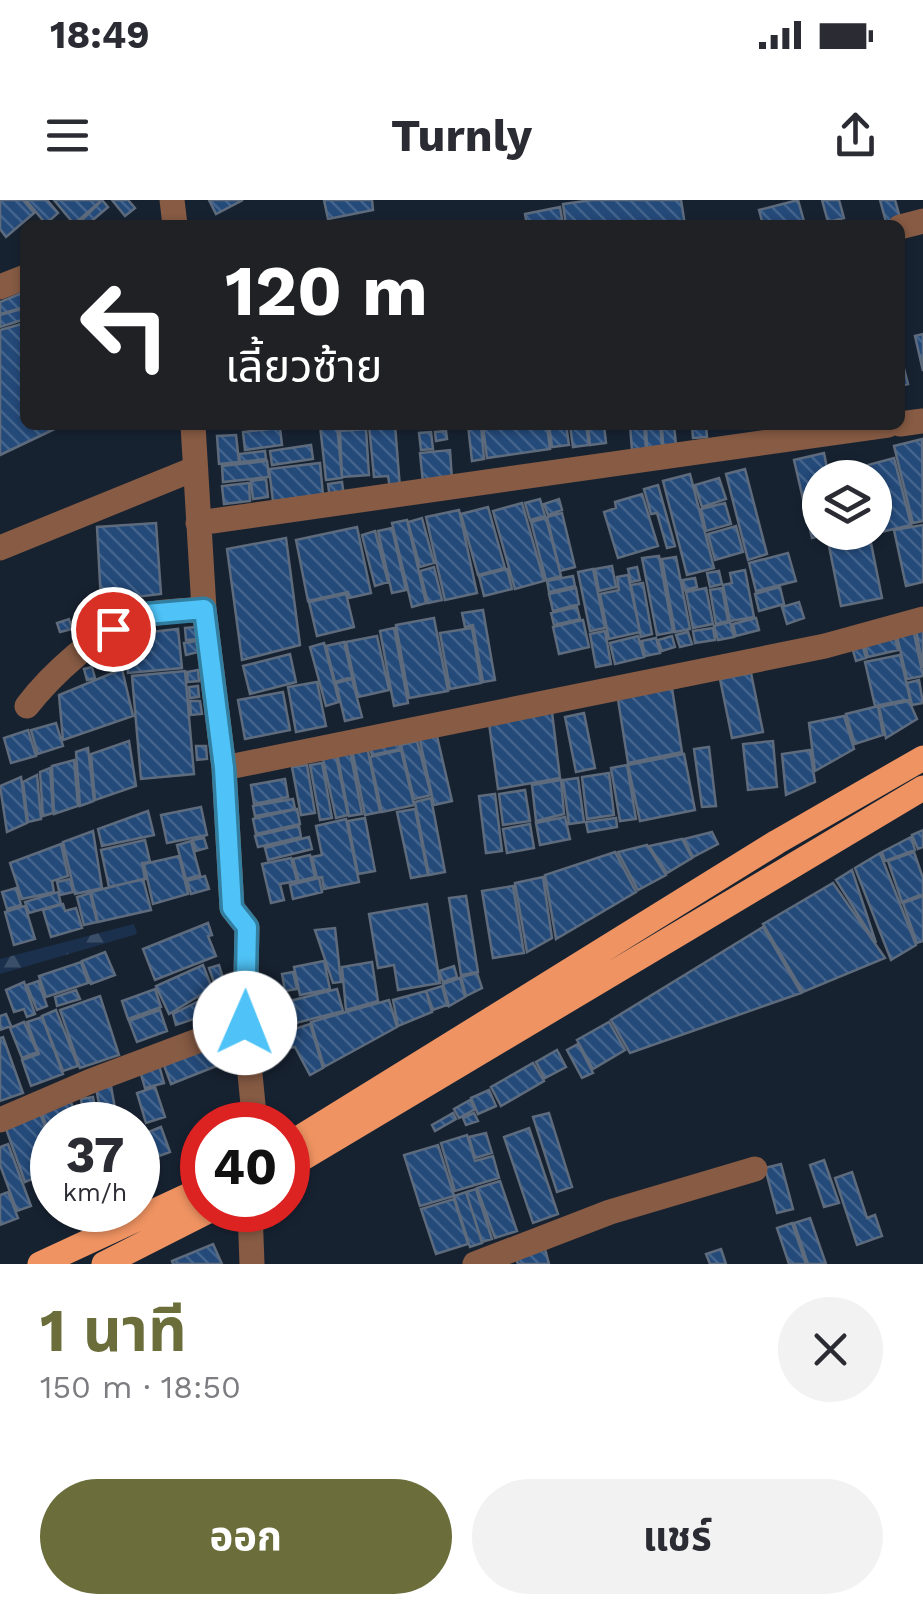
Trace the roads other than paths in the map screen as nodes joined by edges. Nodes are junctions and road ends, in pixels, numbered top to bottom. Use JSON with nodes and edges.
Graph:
{"nodes":[{"id":1,"x":193,"y":430,"type":"edge"},
{"id":2,"x":819,"y":430,"type":"edge"},
{"id":3,"x":194,"y":470,"type":"junction"},
{"id":4,"x":198,"y":523,"type":"junction"},
{"id":5,"x":0,"y":548,"type":"edge"},
{"id":6,"x":204,"y":609,"type":"junction"},
{"id":7,"x":923,"y":618,"type":"edge"},
{"id":8,"x":26,"y":706,"type":"dead end"},
{"id":9,"x":923,"y":758,"type":"edge"},
{"id":10,"x":224,"y":768,"type":"junction"},
{"id":11,"x":923,"y":788,"type":"edge"},
{"id":12,"x":245,"y":1023,"type":"junction"},
{"id":13,"x":253,"y":1102,"type":"edge"},
{"id":14,"x":0,"y":1120,"type":"edge"},
{"id":15,"x":310,"y":1132,"type":"edge"},
{"id":16,"x":310,"y":1154,"type":"edge"},
{"id":17,"x":754,"y":1168,"type":"dead end"},
{"id":18,"x":180,"y":1199,"type":"edge"},
{"id":19,"x":180,"y":1225,"type":"edge"},
{"id":20,"x":251,"y":1232,"type":"edge"},
{"id":21,"x":40,"y":1264,"type":"edge"},
{"id":22,"x":104,"y":1264,"type":"edge"},
{"id":23,"x":252,"y":1264,"type":"edge"},
{"id":24,"x":474,"y":1264,"type":"edge"}],
"edges":[{"from":1,"to":3,"type":"street"},
{"from":2,"to":4,"type":"street"},
{"from":3,"to":4,"type":"street"},
{"from":3,"to":5,"type":"street"},
{"from":4,"to":6,"type":"street"},
{"from":6,"to":8,"type":"street"},
{"from":6,"to":10,"type":"street"},
{"from":7,"to":10,"type":"street"},
{"from":9,"to":15,"type":"main road"},
{"from":10,"to":12,"type":"street"},
{"from":11,"to":16,"type":"main road"},
{"from":12,"to":13,"type":"street"},
{"from":12,"to":14,"type":"street"},
{"from":17,"to":24,"type":"street"},
{"from":18,"to":21,"type":"main road"},
{"from":19,"to":22,"type":"main road"},
{"from":20,"to":23,"type":"street"}]}
